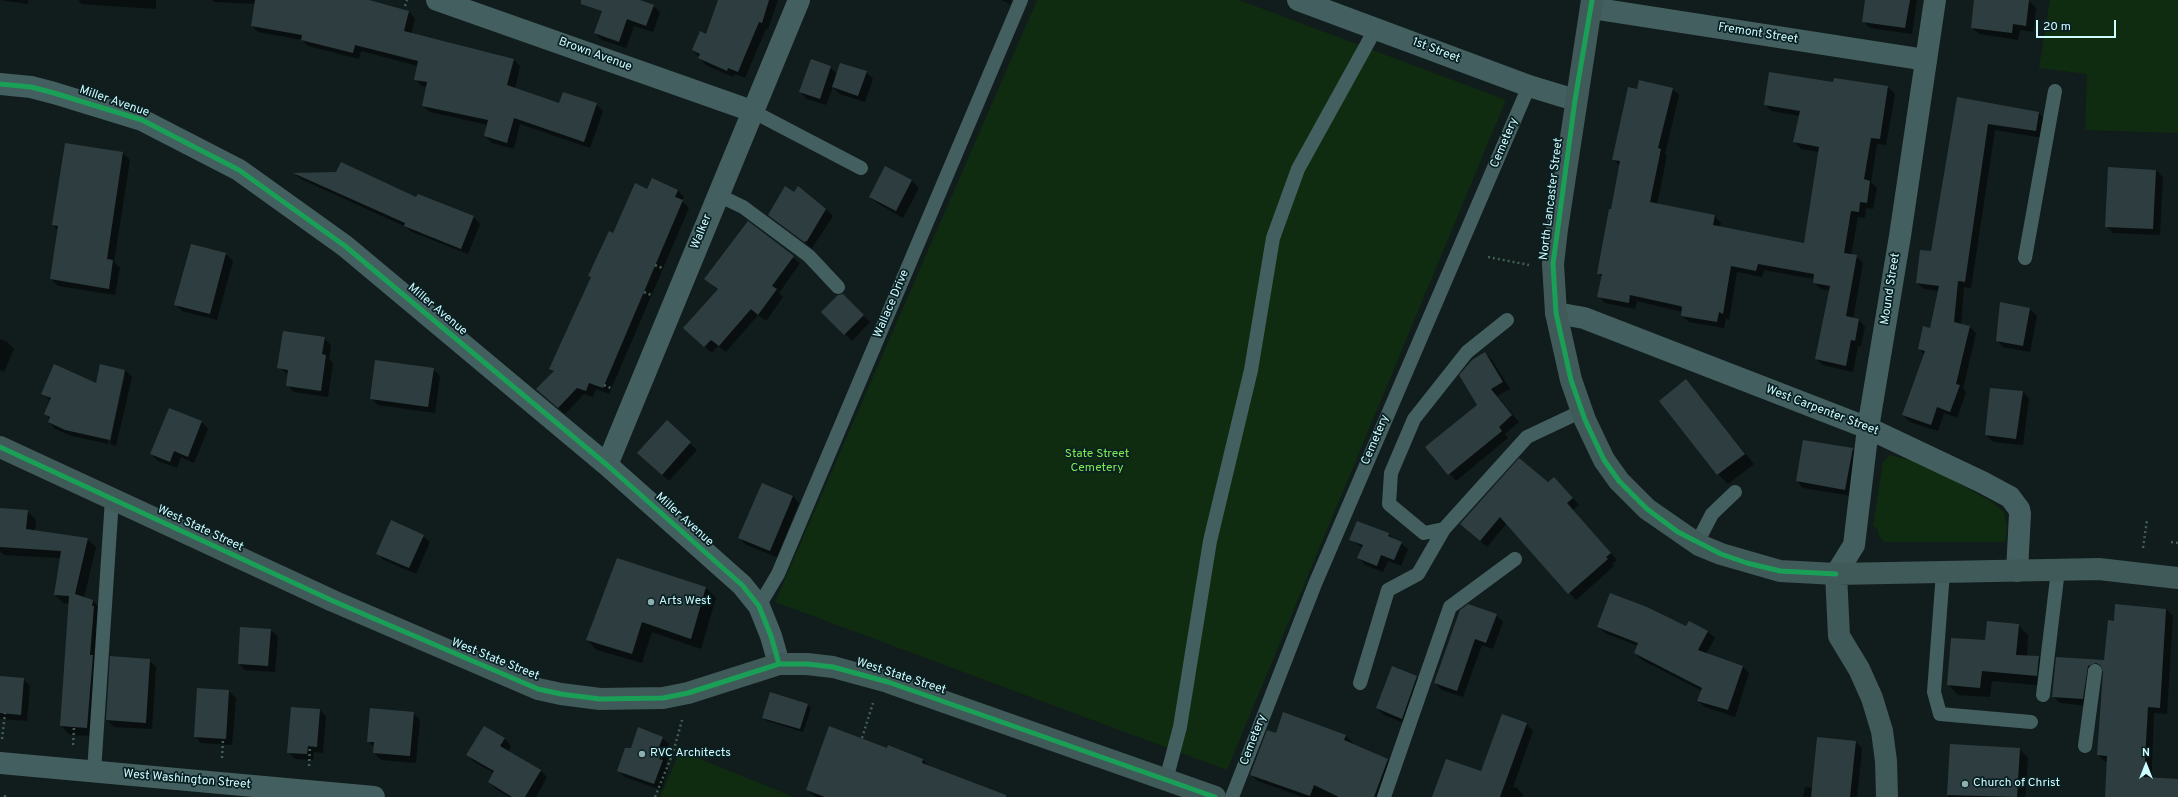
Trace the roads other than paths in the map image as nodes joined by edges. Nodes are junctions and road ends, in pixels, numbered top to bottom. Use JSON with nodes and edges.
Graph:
{"nodes":[{"id":1,"x":437,"y":0,"type":"edge"},
{"id":2,"x":799,"y":0,"type":"edge"},
{"id":3,"x":1021,"y":0,"type":"edge"},
{"id":4,"x":1298,"y":0,"type":"edge"},
{"id":5,"x":1935,"y":0,"type":"edge"},
{"id":6,"x":1591,"y":4,"type":"edge"},
{"id":7,"x":1376,"y":28,"type":"junction"},
{"id":8,"x":1926,"y":60,"type":"junction"},
{"id":9,"x":0,"y":84,"type":"edge"},
{"id":10,"x":1529,"y":86,"type":"junction"},
{"id":11,"x":2055,"y":91,"type":"dead end"},
{"id":12,"x":1575,"y":100,"type":"junction"},
{"id":13,"x":752,"y":111,"type":"junction"},
{"id":14,"x":861,"y":168,"type":"dead end"},
{"id":15,"x":718,"y":195,"type":"junction"},
{"id":16,"x":2025,"y":258,"type":"dead end"},
{"id":17,"x":838,"y":287,"type":"dead end"},
{"id":18,"x":1556,"y":313,"type":"junction"},
{"id":19,"x":1507,"y":320,"type":"dead end"},
{"id":20,"x":1582,"y":411,"type":"junction"},
{"id":21,"x":1868,"y":428,"type":"junction"},
{"id":22,"x":0,"y":447,"type":"edge"},
{"id":23,"x":607,"y":465,"type":"junction"},
{"id":24,"x":1735,"y":492,"type":"dead end"},
{"id":25,"x":112,"y":499,"type":"junction"},
{"id":26,"x":1444,"y":530,"type":"junction"},
{"id":27,"x":1697,"y":543,"type":"junction"},
{"id":28,"x":1515,"y":559,"type":"dead end"},
{"id":29,"x":2058,"y":570,"type":"junction"},
{"id":30,"x":2018,"y":571,"type":"junction"},
{"id":31,"x":1943,"y":572,"type":"junction"},
{"id":32,"x":1836,"y":574,"type":"junction"},
{"id":33,"x":2178,"y":578,"type":"edge"},
{"id":34,"x":759,"y":606,"type":"junction"},
{"id":35,"x":779,"y":664,"type":"junction"},
{"id":36,"x":2095,"y":671,"type":"dead end"},
{"id":37,"x":1360,"y":683,"type":"dead end"},
{"id":38,"x":2043,"y":695,"type":"dead end"},
{"id":39,"x":2031,"y":722,"type":"dead end"},
{"id":40,"x":2085,"y":746,"type":"dead end"},
{"id":41,"x":0,"y":763,"type":"edge"},
{"id":42,"x":94,"y":772,"type":"junction"},
{"id":43,"x":1166,"y":780,"type":"junction"},
{"id":44,"x":190,"y":789,"type":"edge"},
{"id":45,"x":353,"y":795,"type":"edge"},
{"id":46,"x":374,"y":797,"type":"edge"},
{"id":47,"x":1215,"y":797,"type":"edge"},
{"id":48,"x":1232,"y":797,"type":"edge"},
{"id":49,"x":1384,"y":797,"type":"edge"},
{"id":50,"x":1887,"y":797,"type":"edge"}],
"edges":[{"from":1,"to":13,"type":"street","name":"Brown Avenue"},
{"from":2,"to":13,"type":"street","name":"Walker"},
{"from":3,"to":34,"type":"lane","name":"Wallace Drive"},
{"from":4,"to":7,"type":"street","name":"1st Street"},
{"from":5,"to":8,"type":"street","name":"Mound Street"},
{"from":6,"to":8,"type":"street","name":"Fremont Street"},
{"from":6,"to":12,"type":"street","name":"North Lancaster Street"},
{"from":7,"to":10,"type":"street","name":"1st Street"},
{"from":7,"to":43,"type":"lane"},
{"from":8,"to":21,"type":"street","name":"Mound Street"},
{"from":9,"to":23,"type":"street","name":"Miller Avenue"},
{"from":10,"to":12,"type":"street","name":"1st Street"},
{"from":10,"to":48,"type":"lane","name":"Cemetery"},
{"from":11,"to":16,"type":"lane"},
{"from":12,"to":18,"type":"street","name":"North Lancaster Street"},
{"from":13,"to":14,"type":"lane"},
{"from":13,"to":15,"type":"street","name":"Walker"},
{"from":15,"to":17,"type":"lane"},
{"from":15,"to":23,"type":"street","name":"Walker"},
{"from":18,"to":20,"type":"street","name":"North Lancaster Street"},
{"from":18,"to":21,"type":"street","name":"West Carpenter Street"},
{"from":19,"to":26,"type":"lane"},
{"from":20,"to":26,"type":"lane"},
{"from":20,"to":27,"type":"street","name":"North Lancaster Street"},
{"from":21,"to":30,"type":"street","name":"West Carpenter Street"},
{"from":21,"to":32,"type":"street","name":"Mound Street"},
{"from":22,"to":25,"type":"street","name":"West State Street"},
{"from":23,"to":34,"type":"street","name":"Miller Avenue"},
{"from":24,"to":27,"type":"lane"},
{"from":25,"to":35,"type":"street","name":"West State Street"},
{"from":25,"to":42,"type":"lane"},
{"from":26,"to":37,"type":"lane"},
{"from":27,"to":32,"type":"street","name":"North Lancaster Street"},
{"from":28,"to":49,"type":"lane"},
{"from":29,"to":30,"type":"street"},
{"from":29,"to":33,"type":"street"},
{"from":29,"to":38,"type":"lane"},
{"from":30,"to":31,"type":"street"},
{"from":31,"to":32,"type":"street"},
{"from":31,"to":39,"type":"lane"},
{"from":32,"to":50,"type":"street"},
{"from":34,"to":35,"type":"street","name":"Miller Avenue"},
{"from":35,"to":43,"type":"street","name":"West State Street"},
{"from":36,"to":40,"type":"lane"},
{"from":41,"to":42,"type":"street","name":"West Washington Street"},
{"from":42,"to":44,"type":"street","name":"West Washington Street"},
{"from":43,"to":47,"type":"street","name":"West State Street"},
{"from":44,"to":45,"type":"street","name":"West Washington Street"},
{"from":45,"to":46,"type":"street","name":"West Washington Street"}]}
